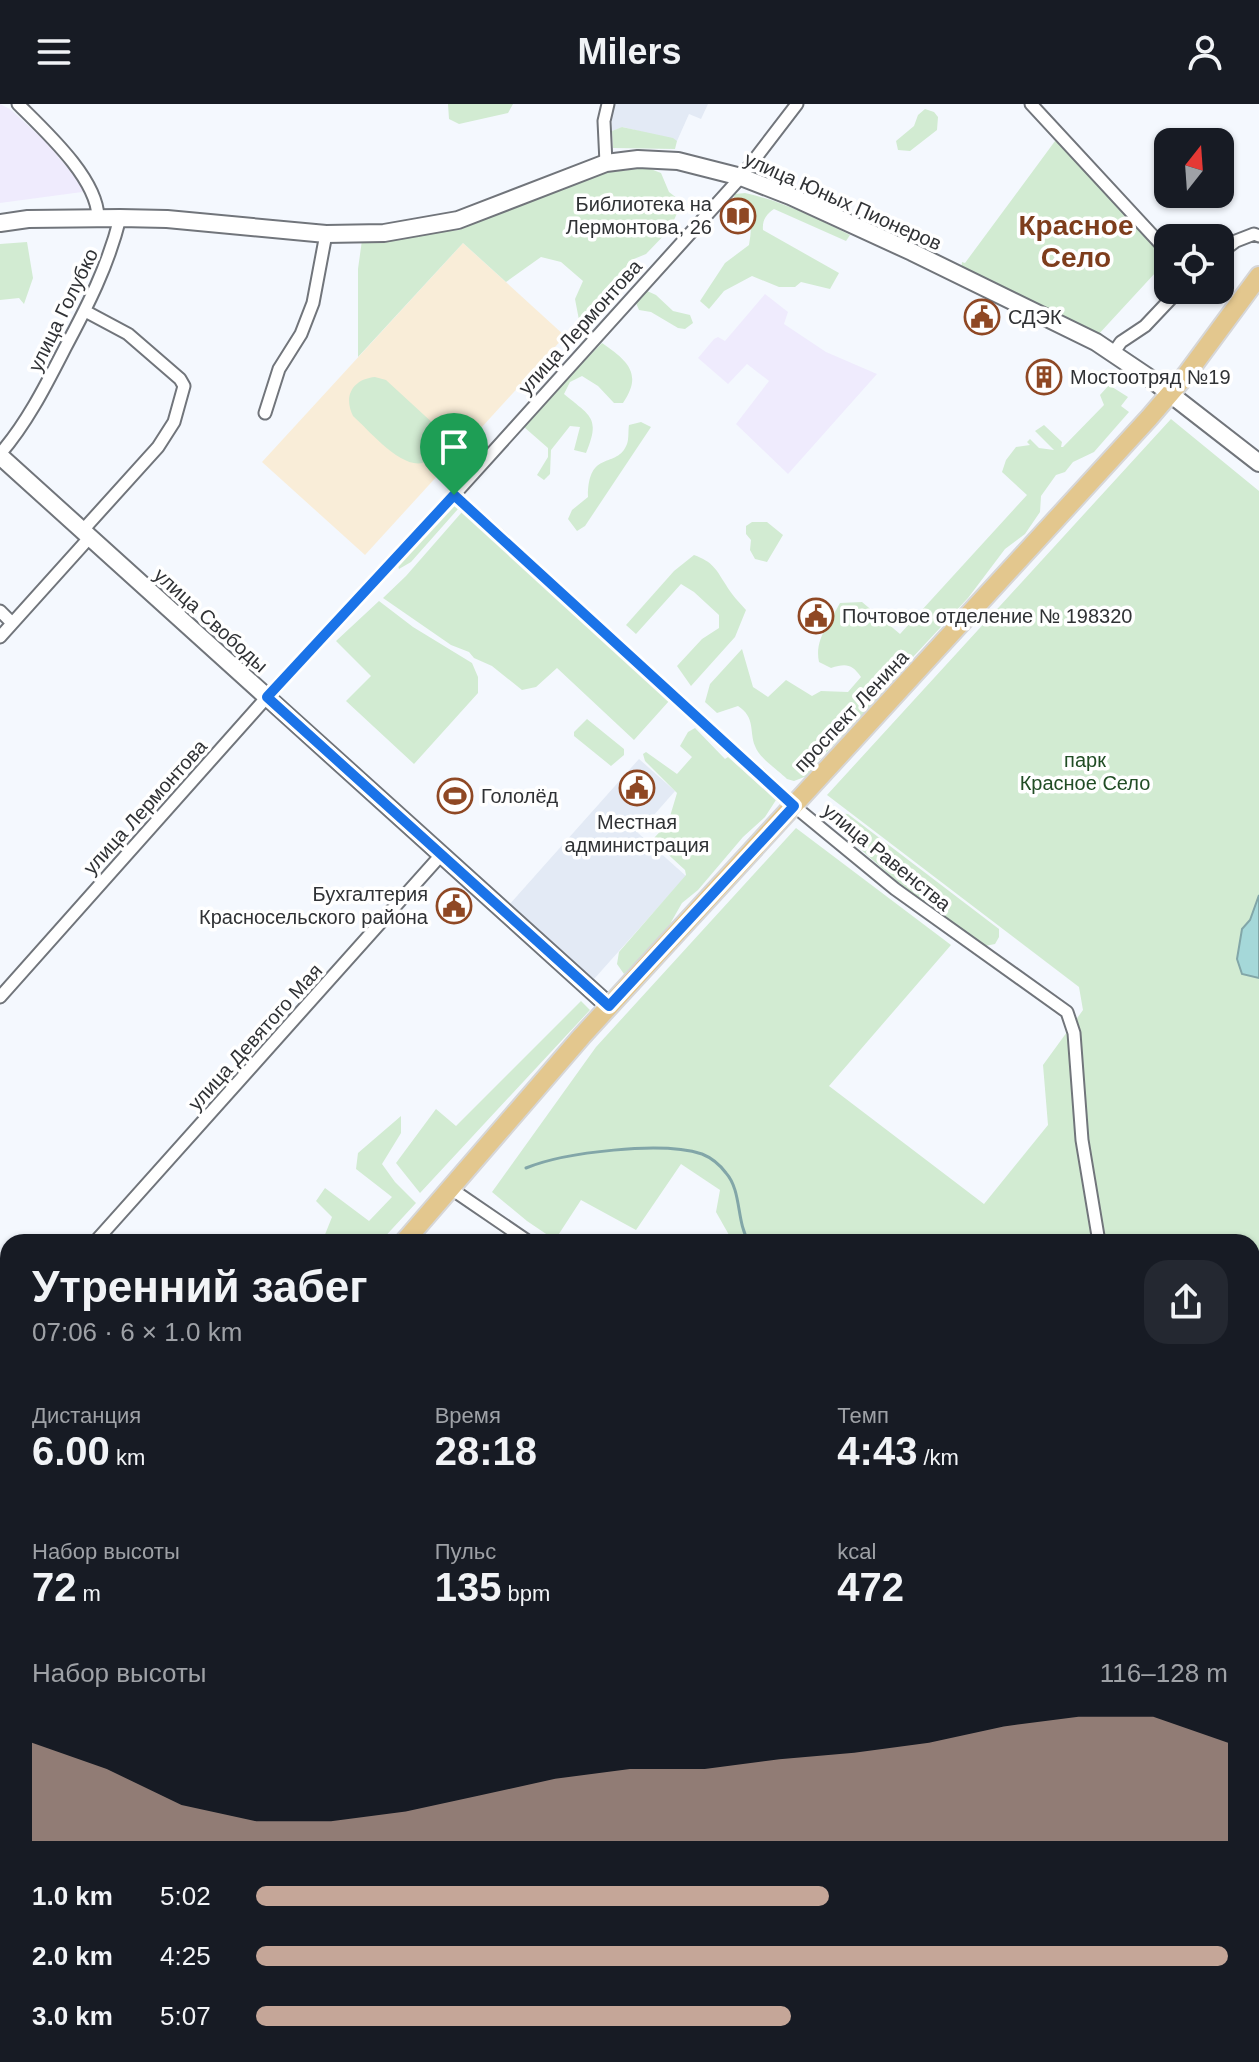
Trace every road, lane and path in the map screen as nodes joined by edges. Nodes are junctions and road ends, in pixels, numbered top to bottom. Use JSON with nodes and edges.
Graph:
{"nodes":[{"id":1,"x":18,"y":104,"type":"edge"},
{"id":2,"x":608,"y":104,"type":"edge"},
{"id":3,"x":797,"y":104,"type":"edge"},
{"id":4,"x":1031,"y":104,"type":"edge"},
{"id":5,"x":606,"y":163,"type":"junction"},
{"id":6,"x":741,"y":177,"type":"junction"},
{"id":7,"x":98,"y":217,"type":"junction"},
{"id":8,"x":120,"y":218,"type":"junction"},
{"id":9,"x":0,"y":223,"type":"edge"},
{"id":10,"x":326,"y":234,"type":"junction"},
{"id":11,"x":1259,"y":236,"type":"edge"},
{"id":12,"x":1154,"y":237,"type":"edge"},
{"id":13,"x":1234,"y":242,"type":"edge"},
{"id":14,"x":1259,"y":276,"type":"edge"},
{"id":15,"x":1166,"y":304,"type":"edge"},
{"id":16,"x":85,"y":311,"type":"junction"},
{"id":17,"x":1114,"y":352,"type":"junction"},
{"id":18,"x":1171,"y":393,"type":"junction"},
{"id":19,"x":265,"y":413,"type":"dead end"},
{"id":20,"x":0,"y":455,"type":"edge"},
{"id":21,"x":1259,"y":463,"type":"edge"},
{"id":22,"x":454,"y":495,"type":"junction"},
{"id":23,"x":86,"y":534,"type":"junction"},
{"id":24,"x":0,"y":611,"type":"edge"},
{"id":25,"x":12,"y":623,"type":"junction"},
{"id":26,"x":0,"y":637,"type":"edge"},
{"id":27,"x":267,"y":697,"type":"junction"},
{"id":28,"x":794,"y":806,"type":"junction"},
{"id":29,"x":441,"y":855,"type":"junction"},
{"id":30,"x":0,"y":997,"type":"edge"},
{"id":31,"x":609,"y":1006,"type":"junction"},
{"id":32,"x":450,"y":1188,"type":"junction"},
{"id":33,"x":102,"y":1234,"type":"edge"},
{"id":34,"x":411,"y":1234,"type":"edge"},
{"id":35,"x":517,"y":1234,"type":"edge"},
{"id":36,"x":1098,"y":1234,"type":"edge"}],
"edges":[{"from":1,"to":7,"type":"street"},
{"from":2,"to":5,"type":"street"},
{"from":3,"to":6,"type":"street","name":"улица Лермонтова"},
{"from":4,"to":12,"type":"street"},
{"from":5,"to":6,"type":"main road","name":"улица Юных Пионеров"},
{"from":5,"to":10,"type":"main road","name":"улица Юных Пионеров"},
{"from":6,"to":17,"type":"main road","name":"улица Юных Пионеров"},
{"from":6,"to":22,"type":"street","name":"улица Лермонтова"},
{"from":7,"to":8,"type":"main road","name":"улица Юных Пионеров"},
{"from":7,"to":9,"type":"main road","name":"улица Юных Пионеров"},
{"from":8,"to":10,"type":"main road","name":"улица Юных Пионеров"},
{"from":8,"to":16,"type":"street","name":"улица Голубко"},
{"from":10,"to":19,"type":"street"},
{"from":11,"to":13,"type":"street"},
{"from":14,"to":18,"type":"main road","name":"проспект Ленина"},
{"from":15,"to":17,"type":"street"},
{"from":16,"to":20,"type":"street","name":"улица Голубко"},
{"from":16,"to":23,"type":"street"},
{"from":17,"to":18,"type":"main road","name":"улица Юных Пионеров"},
{"from":18,"to":21,"type":"main road","name":"улица Юных Пионеров"},
{"from":18,"to":28,"type":"main road","name":"проспект Ленина"},
{"from":20,"to":23,"type":"main road","name":"улица Свободы"},
{"from":22,"to":27,"type":"street","name":"улица Лермонтова"},
{"from":22,"to":28,"type":"street","name":"улица Равенства"},
{"from":23,"to":25,"type":"street"},
{"from":23,"to":27,"type":"main road","name":"улица Свободы"},
{"from":24,"to":25,"type":"street"},
{"from":25,"to":26,"type":"street"},
{"from":27,"to":29,"type":"main road","name":"улица Свободы"},
{"from":27,"to":30,"type":"street","name":"улица Лермонтова"},
{"from":28,"to":31,"type":"main road","name":"проспект Ленина"},
{"from":28,"to":36,"type":"street","name":"улица Равенства"},
{"from":29,"to":31,"type":"main road","name":"улица Свободы"},
{"from":29,"to":33,"type":"street","name":"улица Девятого Мая"},
{"from":31,"to":32,"type":"main road","name":"проспект Ленина"},
{"from":32,"to":34,"type":"main road","name":"проспект Ленина"},
{"from":32,"to":35,"type":"street"}]}
